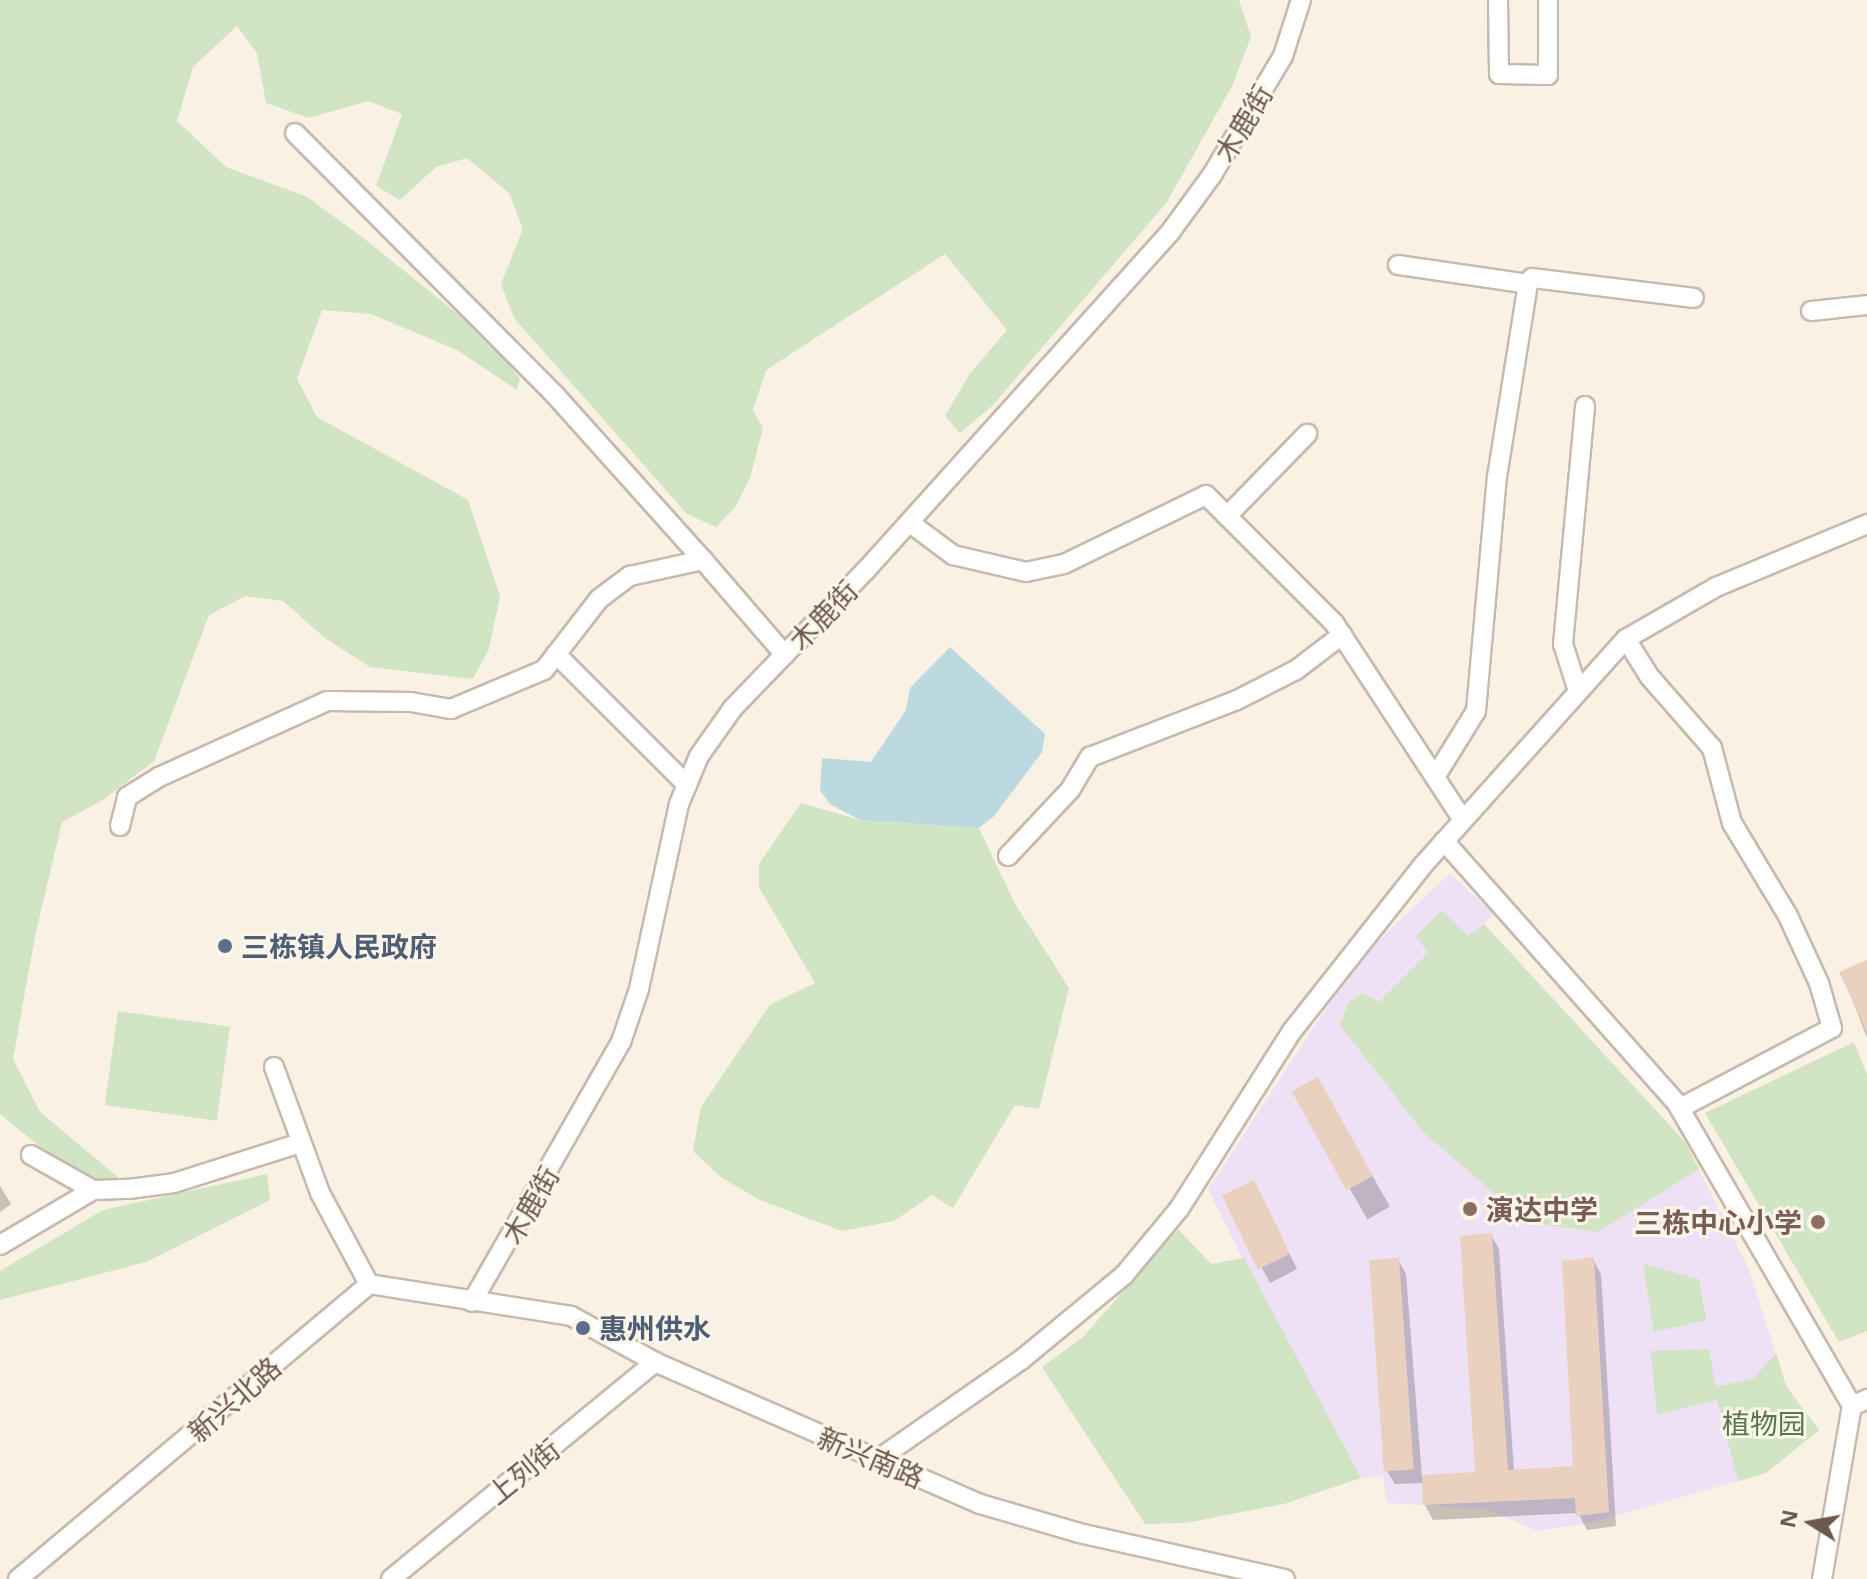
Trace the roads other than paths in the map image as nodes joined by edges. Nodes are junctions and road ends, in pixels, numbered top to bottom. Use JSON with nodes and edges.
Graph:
{"nodes":[{"id":1,"x":1301,"y":0,"type":"edge"},
{"id":2,"x":1498,"y":0,"type":"edge"},
{"id":3,"x":1548,"y":0,"type":"edge"},
{"id":4,"x":295,"y":133,"type":"dead end"},
{"id":5,"x":1398,"y":265,"type":"dead end"},
{"id":6,"x":1528,"y":284,"type":"junction"},
{"id":7,"x":1694,"y":298,"type":"dead end"},
{"id":8,"x":1867,"y":305,"type":"edge"},
{"id":9,"x":1811,"y":311,"type":"dead end"},
{"id":10,"x":1585,"y":406,"type":"dead end"},
{"id":11,"x":1307,"y":434,"type":"dead end"},
{"id":12,"x":1227,"y":516,"type":"junction"},
{"id":13,"x":910,"y":523,"type":"junction"},
{"id":14,"x":1867,"y":524,"type":"edge"},
{"id":15,"x":703,"y":560,"type":"junction"},
{"id":16,"x":1342,"y":635,"type":"junction"},
{"id":17,"x":1626,"y":639,"type":"junction"},
{"id":18,"x":556,"y":654,"type":"junction"},
{"id":19,"x":785,"y":655,"type":"junction"},
{"id":20,"x":1578,"y":691,"type":"junction"},
{"id":21,"x":1435,"y":777,"type":"junction"},
{"id":22,"x":687,"y":785,"type":"junction"},
{"id":23,"x":1463,"y":820,"type":"junction"},
{"id":24,"x":120,"y":826,"type":"dead end"},
{"id":25,"x":1444,"y":841,"type":"junction"},
{"id":26,"x":1008,"y":856,"type":"dead end"},
{"id":27,"x":274,"y":1067,"type":"dead end"},
{"id":28,"x":1680,"y":1108,"type":"junction"},
{"id":29,"x":300,"y":1143,"type":"junction"},
{"id":30,"x":31,"y":1155,"type":"dead end"},
{"id":31,"x":93,"y":1190,"type":"junction"},
{"id":32,"x":0,"y":1245,"type":"edge"},
{"id":33,"x":369,"y":1284,"type":"junction"},
{"id":34,"x":472,"y":1302,"type":"junction"},
{"id":35,"x":655,"y":1362,"type":"junction"},
{"id":36,"x":1859,"y":1403,"type":"edge"},
{"id":37,"x":877,"y":1460,"type":"junction"},
{"id":38,"x":1201,"y":1571,"type":"edge"},
{"id":39,"x":18,"y":1579,"type":"edge"},
{"id":40,"x":391,"y":1579,"type":"edge"},
{"id":41,"x":1285,"y":1579,"type":"edge"},
{"id":42,"x":1822,"y":1579,"type":"edge"}],
"edges":[{"from":1,"to":13,"type":"street","name":"木鹿街"},
{"from":2,"to":3,"type":"street"},
{"from":4,"to":15,"type":"street"},
{"from":5,"to":6,"type":"street"},
{"from":6,"to":7,"type":"street"},
{"from":6,"to":21,"type":"street"},
{"from":8,"to":9,"type":"street"},
{"from":10,"to":20,"type":"street"},
{"from":11,"to":12,"type":"street"},
{"from":12,"to":13,"type":"street"},
{"from":12,"to":16,"type":"street"},
{"from":13,"to":19,"type":"street","name":"木鹿街"},
{"from":14,"to":17,"type":"street"},
{"from":15,"to":18,"type":"street"},
{"from":15,"to":19,"type":"street"},
{"from":16,"to":21,"type":"street"},
{"from":16,"to":26,"type":"street"},
{"from":17,"to":20,"type":"street"},
{"from":17,"to":28,"type":"street"},
{"from":18,"to":22,"type":"street"},
{"from":18,"to":24,"type":"street"},
{"from":19,"to":22,"type":"street","name":"木鹿街"},
{"from":20,"to":23,"type":"street"},
{"from":21,"to":23,"type":"street"},
{"from":22,"to":34,"type":"street","name":"木鹿街"},
{"from":23,"to":25,"type":"street"},
{"from":25,"to":28,"type":"street"},
{"from":25,"to":37,"type":"street"},
{"from":27,"to":29,"type":"street"},
{"from":28,"to":36,"type":"street"},
{"from":29,"to":31,"type":"street"},
{"from":29,"to":33,"type":"street"},
{"from":30,"to":31,"type":"street"},
{"from":31,"to":32,"type":"street"},
{"from":33,"to":34,"type":"street"},
{"from":33,"to":39,"type":"street","name":"新兴北路"},
{"from":34,"to":35,"type":"street","name":"新兴南路"},
{"from":35,"to":37,"type":"street","name":"新兴南路"},
{"from":35,"to":40,"type":"street","name":"上列街"},
{"from":36,"to":42,"type":"street"},
{"from":37,"to":38,"type":"street","name":"新兴南路"},
{"from":38,"to":41,"type":"street","name":"新兴南路"}]}
